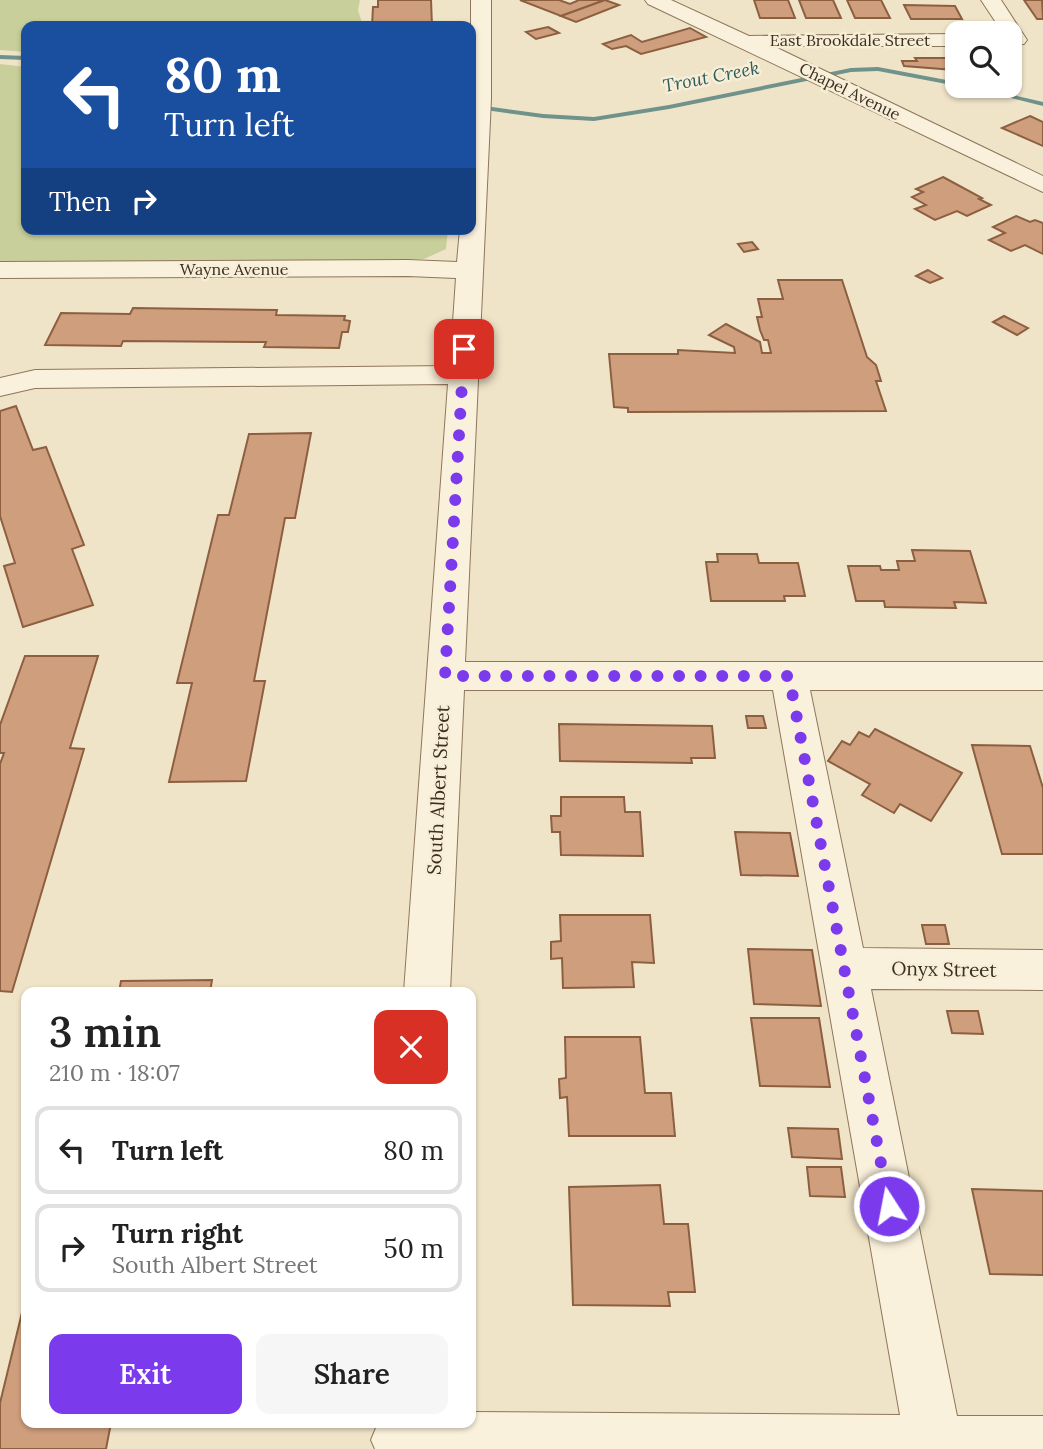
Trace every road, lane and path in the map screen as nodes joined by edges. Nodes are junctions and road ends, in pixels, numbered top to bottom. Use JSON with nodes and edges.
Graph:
{"nodes":[{"id":1,"x":481,"y":0,"type":"edge"},
{"id":2,"x":655,"y":0,"type":"edge"},
{"id":3,"x":991,"y":0,"type":"edge"},
{"id":4,"x":1003,"y":21,"type":"edge"},
{"id":5,"x":743,"y":40,"type":"junction"},
{"id":6,"x":945,"y":40,"type":"edge"},
{"id":7,"x":1022,"y":40,"type":"edge"},
{"id":8,"x":1043,"y":40,"type":"edge"},
{"id":9,"x":476,"y":162,"type":"edge"},
{"id":10,"x":1043,"y":185,"type":"edge"},
{"id":11,"x":471,"y":235,"type":"edge"},
{"id":12,"x":0,"y":270,"type":"edge"},
{"id":13,"x":468,"y":271,"type":"junction"},
{"id":14,"x":463,"y":375,"type":"junction"},
{"id":15,"x":0,"y":387,"type":"edge"},
{"id":16,"x":445,"y":676,"type":"junction"},
{"id":17,"x":789,"y":676,"type":"junction"},
{"id":18,"x":1043,"y":676,"type":"edge"},
{"id":19,"x":845,"y":968,"type":"junction"},
{"id":20,"x":1043,"y":970,"type":"edge"},
{"id":21,"x":426,"y":987,"type":"edge"},
{"id":22,"x":400,"y":1437,"type":"edge"},
{"id":23,"x":1043,"y":1445,"type":"edge"},
{"id":24,"x":934,"y":1446,"type":"edge"}],
"edges":[{"from":1,"to":9,"type":"street","name":"South Albert Street"},
{"from":2,"to":5,"type":"street","name":"Chapel Avenue"},
{"from":3,"to":4,"type":"street"},
{"from":5,"to":6,"type":"street","name":"East Brookdale Street"},
{"from":5,"to":10,"type":"street","name":"Chapel Avenue"},
{"from":7,"to":8,"type":"street"},
{"from":11,"to":13,"type":"street","name":"South Albert Street"},
{"from":12,"to":13,"type":"street","name":"Wayne Avenue"},
{"from":13,"to":14,"type":"street","name":"South Albert Street"},
{"from":14,"to":15,"type":"street"},
{"from":14,"to":16,"type":"street","name":"South Albert Street"},
{"from":16,"to":17,"type":"street"},
{"from":16,"to":21,"type":"street","name":"South Albert Street"},
{"from":17,"to":18,"type":"street"},
{"from":17,"to":19,"type":"street"},
{"from":19,"to":20,"type":"street","name":"Onyx Street"},
{"from":19,"to":24,"type":"street"},
{"from":22,"to":24,"type":"street"},
{"from":23,"to":24,"type":"street"}]}
